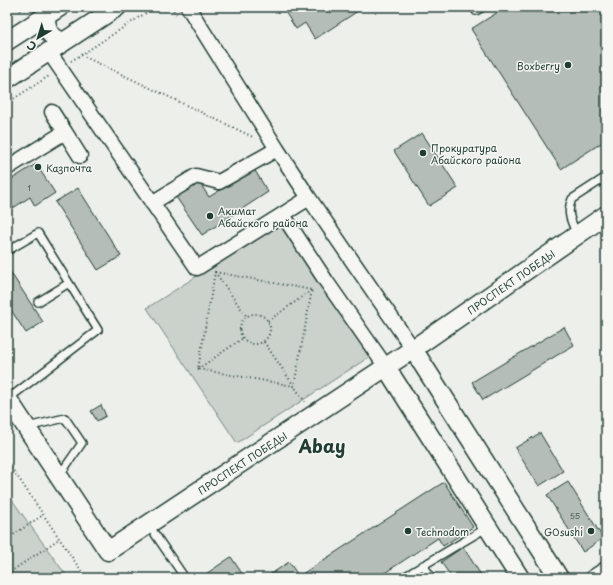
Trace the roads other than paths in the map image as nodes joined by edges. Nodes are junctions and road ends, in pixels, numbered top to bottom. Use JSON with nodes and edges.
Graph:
{"nodes":[{"id":1,"x":117,"y":7,"type":"edge"},
{"id":2,"x":188,"y":7,"type":"edge"},
{"id":3,"x":53,"y":12,"type":"edge"},
{"id":4,"x":7,"y":41,"type":"edge"},
{"id":5,"x":56,"y":47,"type":"junction"},
{"id":6,"x":7,"y":79,"type":"edge"},
{"id":7,"x":52,"y":112,"type":"dead end"},
{"id":8,"x":65,"y":132,"type":"junction"},
{"id":9,"x":277,"y":149,"type":"junction"},
{"id":10,"x":80,"y":156,"type":"dead end"},
{"id":11,"x":7,"y":168,"type":"edge"},
{"id":12,"x":606,"y":178,"type":"edge"},
{"id":13,"x":309,"y":198,"type":"junction"},
{"id":14,"x":152,"y":203,"type":"junction"},
{"id":15,"x":283,"y":215,"type":"junction"},
{"id":16,"x":606,"y":215,"type":"edge"},
{"id":17,"x":578,"y":235,"type":"junction"},
{"id":18,"x":7,"y":251,"type":"edge"},
{"id":19,"x":69,"y":283,"type":"junction"},
{"id":20,"x":38,"y":302,"type":"dead end"},
{"id":21,"x":413,"y":349,"type":"junction"},
{"id":22,"x":386,"y":367,"type":"junction"},
{"id":23,"x":7,"y":399,"type":"edge"},
{"id":24,"x":26,"y":427,"type":"junction"},
{"id":25,"x":59,"y":476,"type":"junction"},
{"id":26,"x":148,"y":524,"type":"junction"},
{"id":27,"x":488,"y":527,"type":"junction"},
{"id":28,"x":423,"y":565,"type":"junction"},
{"id":29,"x":606,"y":569,"type":"edge"},
{"id":30,"x":185,"y":578,"type":"edge"},
{"id":31,"x":402,"y":578,"type":"edge"},
{"id":32,"x":432,"y":578,"type":"edge"},
{"id":33,"x":520,"y":578,"type":"edge"},
{"id":34,"x":559,"y":578,"type":"edge"},
{"id":35,"x":592,"y":578,"type":"edge"}],
"edges":[{"from":1,"to":5,"type":"street"},
{"from":2,"to":9,"type":"street"},
{"from":3,"to":4,"type":"street"},
{"from":3,"to":5,"type":"street"},
{"from":5,"to":6,"type":"street"},
{"from":5,"to":14,"type":"street"},
{"from":7,"to":8,"type":"street"},
{"from":8,"to":10,"type":"street"},
{"from":8,"to":11,"type":"street"},
{"from":9,"to":13,"type":"street"},
{"from":9,"to":14,"type":"street"},
{"from":12,"to":17,"type":"lane"},
{"from":13,"to":15,"type":"street"},
{"from":13,"to":21,"type":"street"},
{"from":14,"to":15,"type":"street"},
{"from":15,"to":22,"type":"street"},
{"from":16,"to":17,"type":"street","name":"ПРОСПЕКТ ПОБЕДЫ"},
{"from":17,"to":21,"type":"street","name":"ПРОСПЕКТ ПОБЕДЫ"},
{"from":18,"to":19,"type":"lane"},
{"from":19,"to":20,"type":"lane"},
{"from":19,"to":23,"type":"lane"},
{"from":21,"to":22,"type":"street","name":"ПРОСПЕКТ ПОБЕДЫ"},
{"from":21,"to":34,"type":"street"},
{"from":22,"to":26,"type":"street","name":"ПРОСПЕКТ ПОБЕДЫ"},
{"from":22,"to":27,"type":"street"},
{"from":23,"to":24,"type":"street","name":"ПРОСПЕКТ ПОБЕДЫ"},
{"from":24,"to":25,"type":"street","name":"ПРОСПЕКТ ПОБЕДЫ"},
{"from":24,"to":25,"type":"lane"},
{"from":25,"to":26,"type":"street","name":"ПРОСПЕКТ ПОБЕДЫ"},
{"from":26,"to":30,"type":"lane"},
{"from":27,"to":28,"type":"lane"},
{"from":27,"to":33,"type":"street"},
{"from":28,"to":31,"type":"lane"},
{"from":28,"to":32,"type":"lane"},
{"from":29,"to":35,"type":"street"}]}
